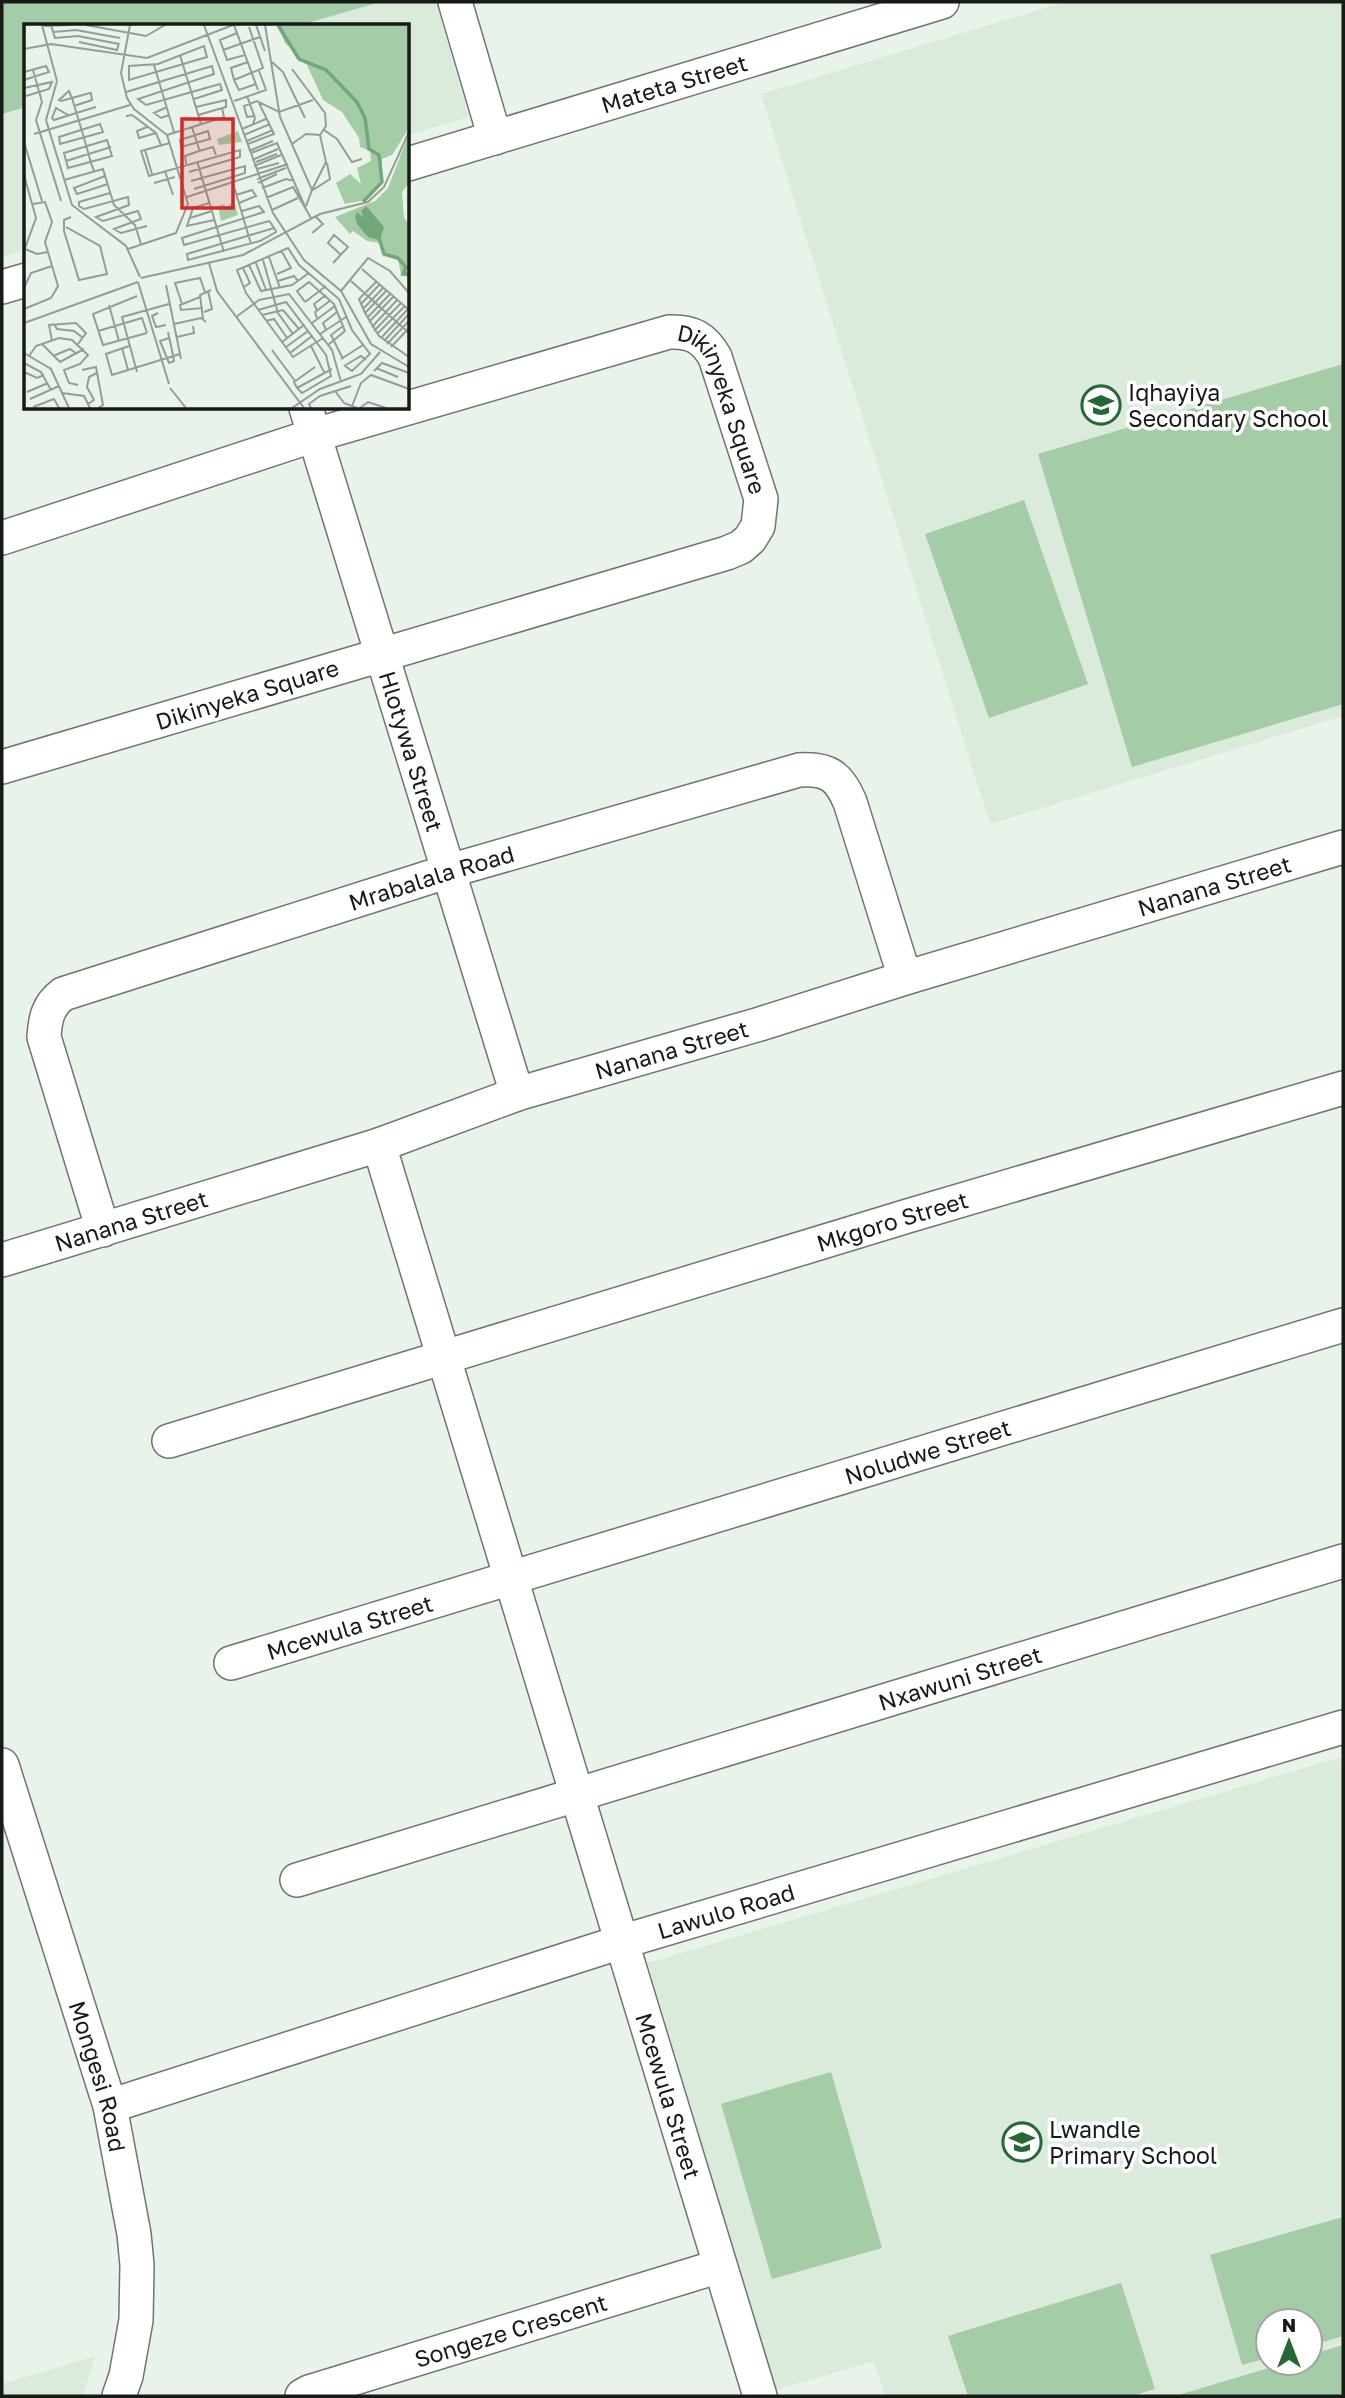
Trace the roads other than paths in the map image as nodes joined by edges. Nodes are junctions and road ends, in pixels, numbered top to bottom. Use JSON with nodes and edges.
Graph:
{"nodes":[{"id":1,"x":454,"y":2,"type":"edge"},
{"id":2,"x":942,"y":2,"type":"edge"},
{"id":3,"x":495,"y":138,"type":"junction"},
{"id":4,"x":410,"y":163,"type":"edge"},
{"id":5,"x":24,"y":281,"type":"edge"},
{"id":6,"x":2,"y":287,"type":"edge"},
{"id":7,"x":410,"y":396,"type":"edge"},
{"id":8,"x":355,"y":410,"type":"edge"},
{"id":9,"x":311,"y":421,"type":"edge"},
{"id":10,"x":2,"y":538,"type":"edge"},
{"id":11,"x":382,"y":654,"type":"junction"},
{"id":12,"x":2,"y":767,"type":"edge"},
{"id":13,"x":1343,"y":847,"type":"edge"},
{"id":14,"x":450,"y":871,"type":"junction"},
{"id":15,"x":905,"y":978,"type":"junction"},
{"id":16,"x":1343,"y":1088,"type":"edge"},
{"id":17,"x":517,"y":1094,"type":"junction"},
{"id":18,"x":379,"y":1146,"type":"junction"},
{"id":19,"x":103,"y":1230,"type":"junction"},
{"id":20,"x":2,"y":1261,"type":"edge"},
{"id":21,"x":1343,"y":1325,"type":"edge"},
{"id":22,"x":443,"y":1357,"type":"junction"},
{"id":23,"x":169,"y":1441,"type":"dead end"},
{"id":24,"x":1343,"y":1561,"type":"edge"},
{"id":25,"x":511,"y":1579,"type":"junction"},
{"id":26,"x":231,"y":1663,"type":"dead end"},
{"id":27,"x":1343,"y":1727,"type":"edge"},
{"id":28,"x":2,"y":1765,"type":"edge"},
{"id":29,"x":577,"y":1794,"type":"junction"},
{"id":30,"x":297,"y":1880,"type":"dead end"},
{"id":31,"x":621,"y":1942,"type":"junction"},
{"id":32,"x":110,"y":2106,"type":"junction"},
{"id":33,"x":720,"y":2266,"type":"junction"},
{"id":34,"x":119,"y":2396,"type":"edge"},
{"id":35,"x":302,"y":2396,"type":"edge"},
{"id":36,"x":760,"y":2396,"type":"edge"}],
"edges":[{"from":1,"to":3,"type":"street"},
{"from":2,"to":3,"type":"street","name":"Mateta Street"},
{"from":3,"to":4,"type":"street","name":"Mateta Street"},
{"from":5,"to":6,"type":"street"},
{"from":7,"to":11,"type":"street","name":"Dikinyeka Square"},
{"from":8,"to":9,"type":"street","name":"Dikinyeka Square"},
{"from":9,"to":10,"type":"street","name":"Dikinyeka Square"},
{"from":9,"to":11,"type":"street","name":"Hlotywa Street"},
{"from":11,"to":12,"type":"street","name":"Dikinyeka Square"},
{"from":11,"to":14,"type":"street","name":"Hlotywa Street"},
{"from":13,"to":15,"type":"street","name":"Nanana Street"},
{"from":14,"to":15,"type":"street","name":"Mrabalala Road"},
{"from":14,"to":17,"type":"street","name":"Hlotywa Street"},
{"from":14,"to":19,"type":"street","name":"Mrabalala Road"},
{"from":15,"to":17,"type":"street","name":"Nanana Street"},
{"from":16,"to":22,"type":"street","name":"Mkgoro Street"},
{"from":17,"to":18,"type":"street","name":"Nanana Street"},
{"from":18,"to":19,"type":"street","name":"Nanana Street"},
{"from":18,"to":22,"type":"street","name":"Mcewula Street"},
{"from":19,"to":20,"type":"street","name":"Nanana Street"},
{"from":21,"to":25,"type":"street","name":"Noludwe Street"},
{"from":22,"to":23,"type":"street"},
{"from":22,"to":25,"type":"street","name":"Mcewula Street"},
{"from":24,"to":29,"type":"street","name":"Nxawuni Street"},
{"from":25,"to":26,"type":"street","name":"Mcewula Street"},
{"from":25,"to":29,"type":"street","name":"Mcewula Street"},
{"from":27,"to":31,"type":"street","name":"Lawulo Road"},
{"from":28,"to":32,"type":"street","name":"Mongesi Road"},
{"from":29,"to":30,"type":"street"},
{"from":29,"to":31,"type":"street","name":"Mcewula Street"},
{"from":31,"to":32,"type":"street","name":"Lawulo Road"},
{"from":31,"to":33,"type":"street","name":"Mcewula Street"},
{"from":32,"to":34,"type":"street","name":"Mongesi Road"},
{"from":33,"to":35,"type":"street","name":"Songeze Crescent"},
{"from":33,"to":36,"type":"street","name":"Mcewula Street"}]}
